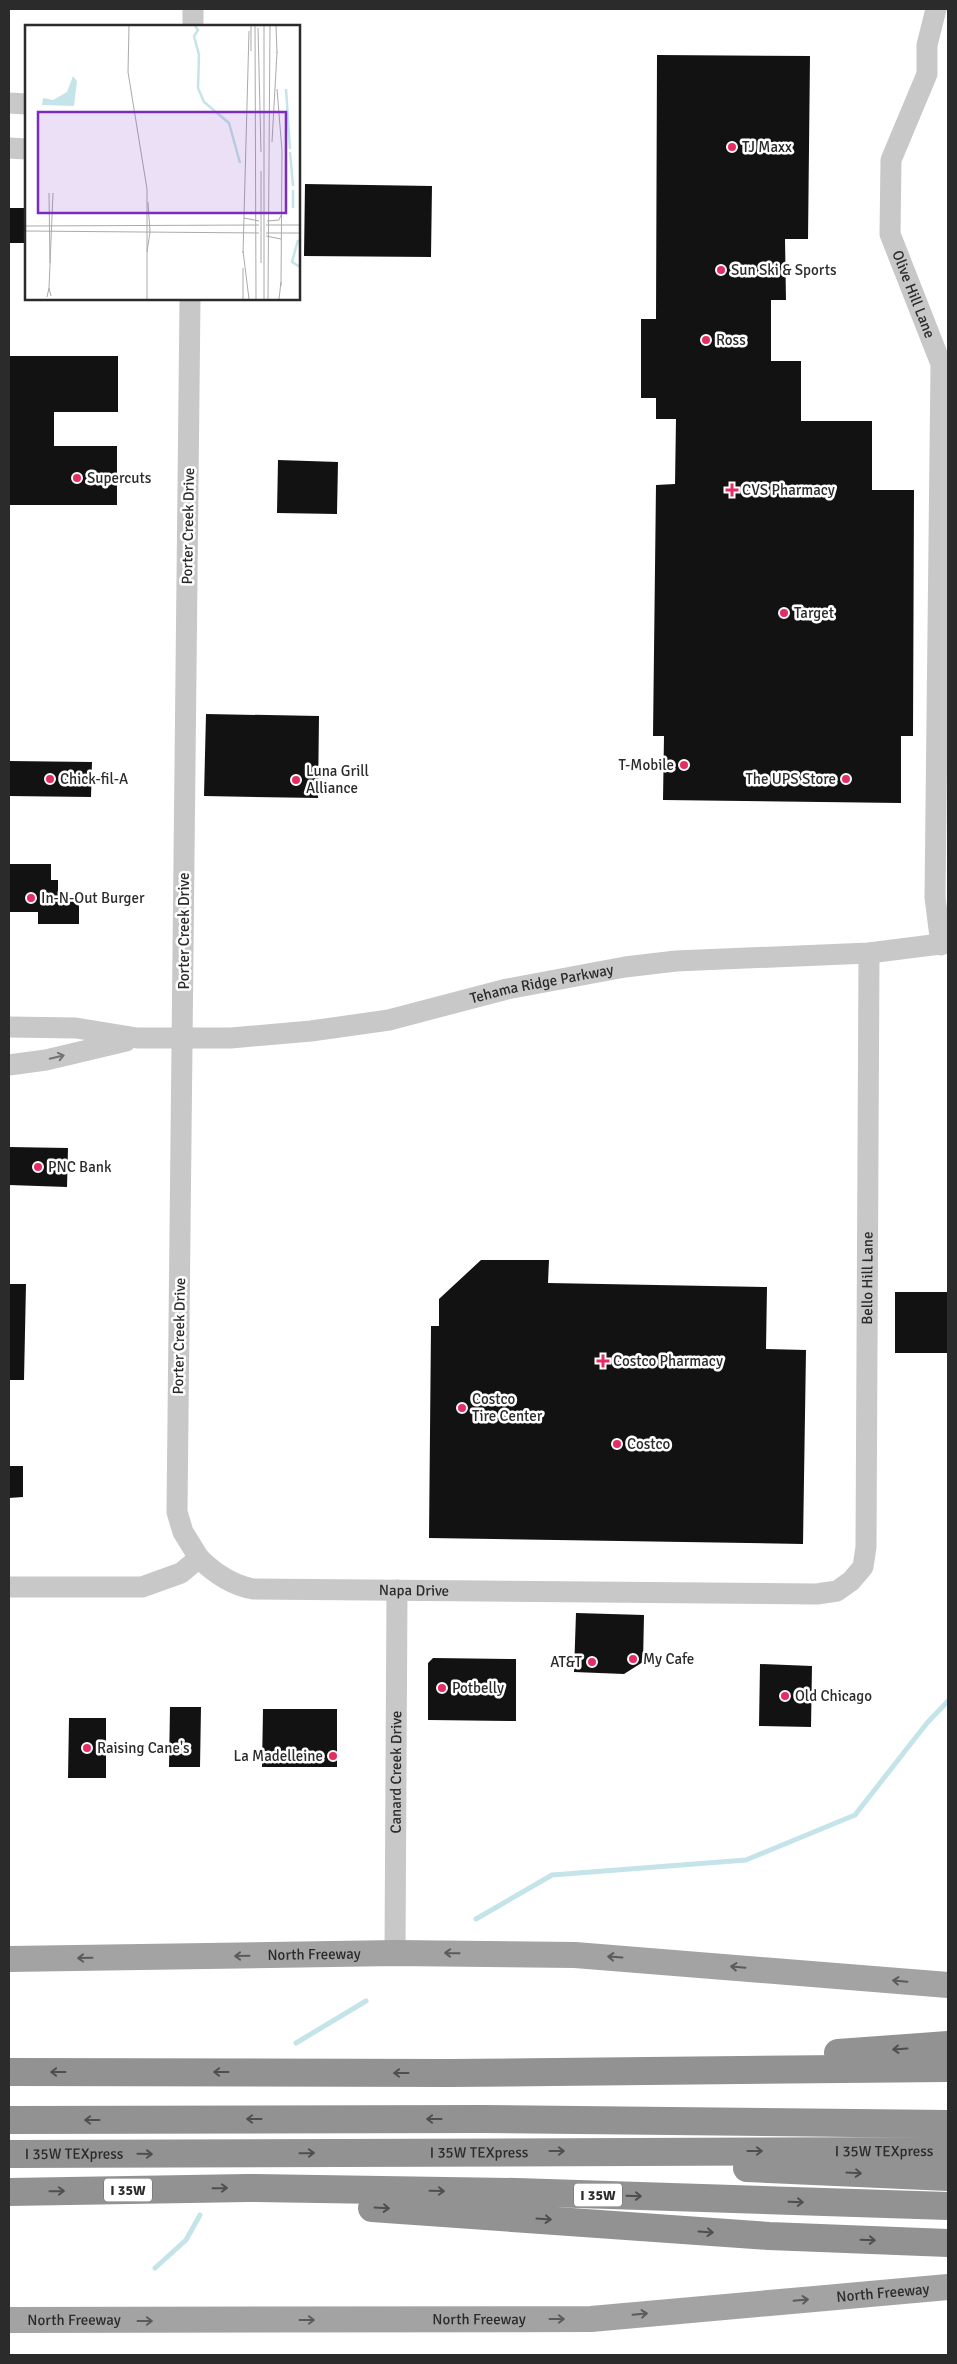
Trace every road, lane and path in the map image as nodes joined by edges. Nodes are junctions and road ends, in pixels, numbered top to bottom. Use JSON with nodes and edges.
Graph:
{"nodes":[{"id":1,"x":193,"y":9,"type":"edge"},
{"id":2,"x":936,"y":9,"type":"edge"},
{"id":3,"x":193,"y":25,"type":"edge"},
{"id":4,"x":9,"y":103,"type":"edge"},
{"id":5,"x":25,"y":104,"type":"edge"},
{"id":6,"x":9,"y":148,"type":"edge"},
{"id":7,"x":25,"y":149,"type":"edge"},
{"id":8,"x":190,"y":300,"type":"edge"},
{"id":9,"x":945,"y":944,"type":"edge"},
{"id":10,"x":869,"y":952,"type":"junction"},
{"id":11,"x":9,"y":1027,"type":"edge"},
{"id":12,"x":137,"y":1038,"type":"junction"},
{"id":13,"x":183,"y":1038,"type":"junction"},
{"id":14,"x":9,"y":1065,"type":"edge"},
{"id":15,"x":199,"y":1558,"type":"junction"},
{"id":16,"x":9,"y":1586,"type":"edge"},
{"id":17,"x":397,"y":1590,"type":"junction"},
{"id":18,"x":837,"y":1591,"type":"joint"},
{"id":19,"x":395,"y":1953,"type":"junction"},
{"id":20,"x":9,"y":1959,"type":"edge"},
{"id":21,"x":948,"y":1985,"type":"edge"},
{"id":22,"x":948,"y":2045,"type":"edge"},
{"id":23,"x":948,"y":2068,"type":"edge"},
{"id":24,"x":9,"y":2072,"type":"edge"},
{"id":25,"x":450,"y":2073,"type":"junction"},
{"id":26,"x":948,"y":2106,"type":"edge"},
{"id":27,"x":9,"y":2120,"type":"edge"},
{"id":28,"x":576,"y":2120,"type":"junction"},
{"id":29,"x":948,"y":2124,"type":"edge"},
{"id":30,"x":634,"y":2150,"type":"junction"},
{"id":31,"x":948,"y":2151,"type":"edge"},
{"id":32,"x":9,"y":2154,"type":"edge"},
{"id":33,"x":948,"y":2177,"type":"edge"},
{"id":34,"x":248,"y":2188,"type":"junction"},
{"id":35,"x":9,"y":2192,"type":"edge"},
{"id":36,"x":948,"y":2206,"type":"edge"},
{"id":37,"x":948,"y":2243,"type":"edge"},
{"id":38,"x":948,"y":2287,"type":"edge"},
{"id":39,"x":9,"y":2320,"type":"edge"}],
"edges":[{"from":1,"to":3,"type":"street"},
{"from":2,"to":9,"type":"street","name":"Olive Hill Lane"},
{"from":4,"to":5,"type":"street"},
{"from":6,"to":7,"type":"street"},
{"from":8,"to":13,"type":"street","name":"Porter Creek Drive"},
{"from":9,"to":10,"type":"street","name":"Tehama Ridge Parkway"},
{"from":10,"to":13,"type":"street","name":"Tehama Ridge Parkway"},
{"from":10,"to":18,"type":"street","name":"Bello Hill Lane"},
{"from":11,"to":12,"type":"street","name":"Tehama Ridge Parkway"},
{"from":12,"to":13,"type":"street","name":"Tehama Ridge Parkway"},
{"from":14,"to":12,"type":"street","name":"Tehama Ridge Parkway","one_way":true},
{"from":13,"to":15,"type":"street","name":"Porter Creek Drive"},
{"from":15,"to":16,"type":"street"},
{"from":15,"to":17,"type":"street","name":"Napa Drive"},
{"from":17,"to":18,"type":"street","name":"Napa Drive"},
{"from":17,"to":19,"type":"street","name":"Canard Creek Drive"},
{"from":19,"to":20,"type":"main road","name":"North Freeway","one_way":true},
{"from":21,"to":19,"type":"main road","name":"North Freeway","one_way":true},
{"from":22,"to":25,"type":"highway","one_way":true},
{"from":23,"to":25,"type":"highway"},
{"from":25,"to":24,"type":"highway","one_way":true},
{"from":26,"to":28,"type":"highway"},
{"from":28,"to":27,"type":"highway","name":"I 35W TEXpress","one_way":true},
{"from":28,"to":29,"type":"highway","name":"I 35W TEXpress"},
{"from":30,"to":31,"type":"highway","name":"I 35W TEXpress","one_way":true},
{"from":32,"to":30,"type":"highway","name":"I 35W TEXpress","one_way":true},
{"from":30,"to":33,"type":"highway","one_way":true},
{"from":35,"to":34,"type":"highway","number":"I 35W","one_way":true},
{"from":34,"to":36,"type":"highway","number":"I 35W","one_way":true},
{"from":34,"to":37,"type":"highway","one_way":true},
{"from":39,"to":38,"type":"main road","name":"North Freeway","one_way":true}]}
